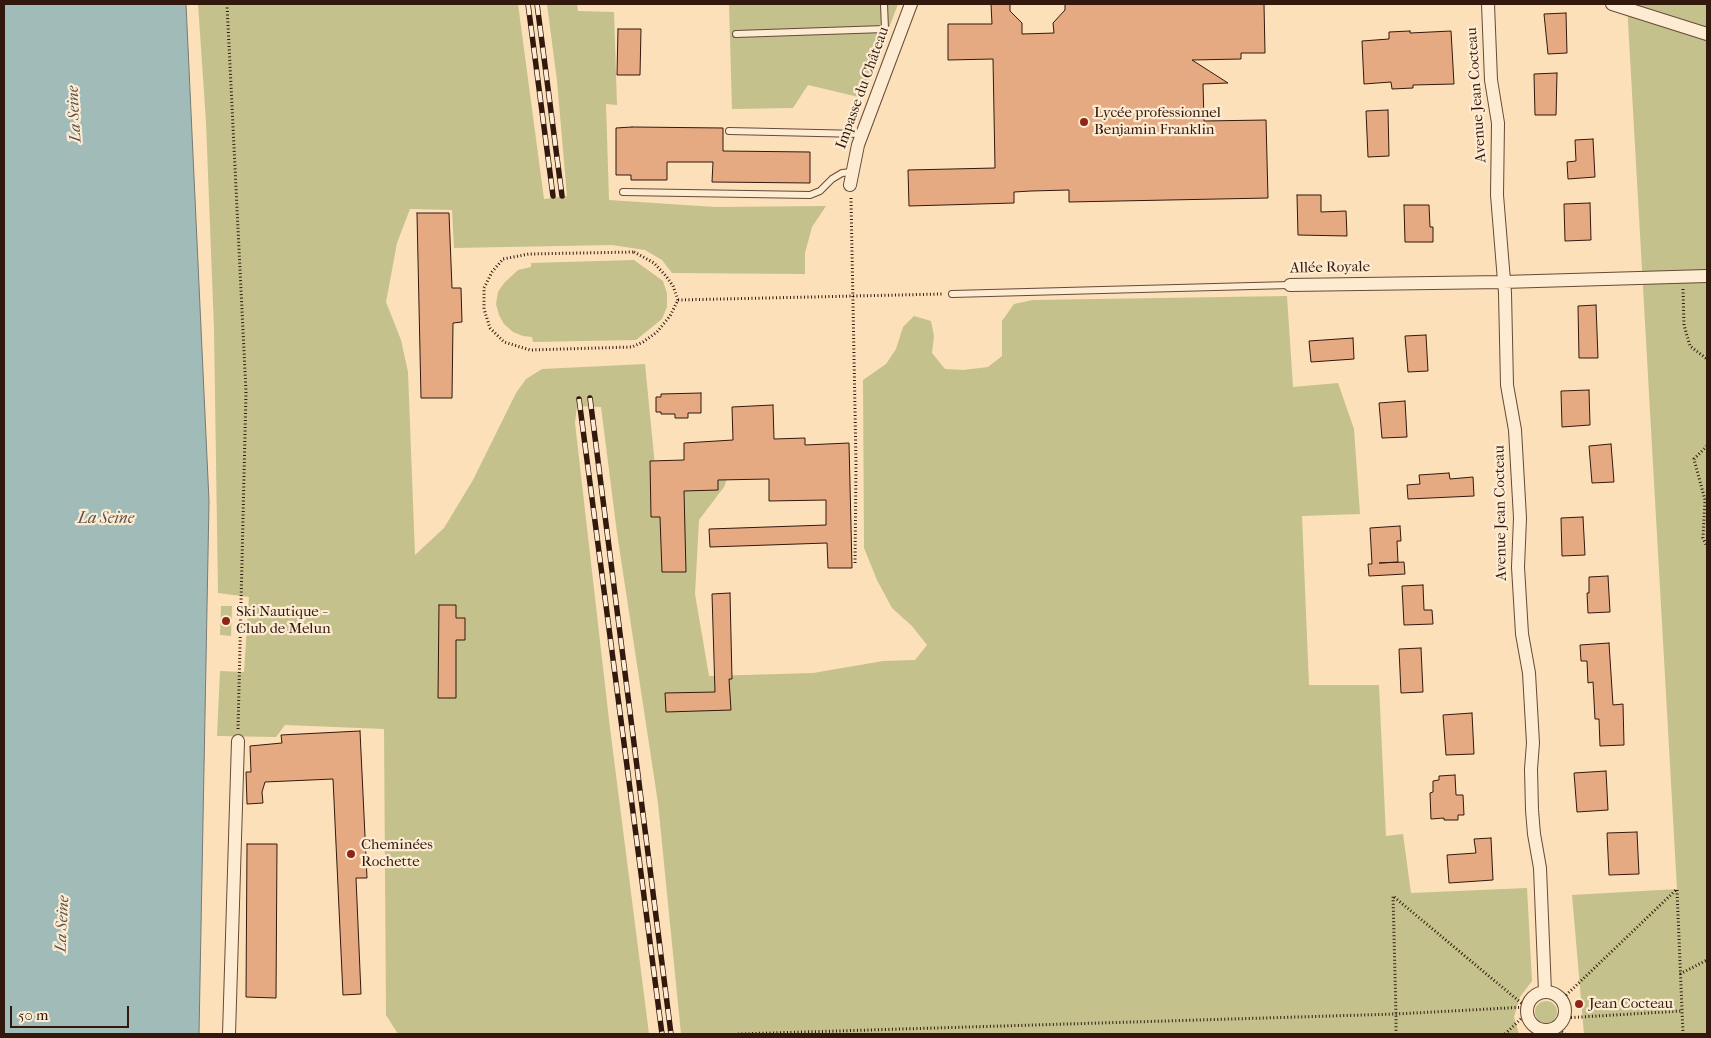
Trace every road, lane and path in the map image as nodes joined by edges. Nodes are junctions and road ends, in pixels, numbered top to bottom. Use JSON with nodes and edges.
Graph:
{"nodes":[{"id":1,"x":227,"y":4,"type":"edge"},
{"id":2,"x":884,"y":4,"type":"edge"},
{"id":3,"x":911,"y":4,"type":"edge"},
{"id":4,"x":1488,"y":4,"type":"edge"},
{"id":5,"x":1612,"y":4,"type":"edge"},
{"id":6,"x":736,"y":34,"type":"dead end"},
{"id":7,"x":1707,"y":34,"type":"edge"},
{"id":8,"x":729,"y":132,"type":"dead end"},
{"id":9,"x":862,"y":134,"type":"junction"},
{"id":10,"x":851,"y":178,"type":"junction"},
{"id":11,"x":623,"y":192,"type":"dead end"},
{"id":12,"x":1682,"y":276,"type":"junction"},
{"id":13,"x":1707,"y":276,"type":"edge"},
{"id":14,"x":1503,"y":282,"type":"junction"},
{"id":15,"x":1290,"y":285,"type":"joint"},
{"id":16,"x":952,"y":294,"type":"joint"},
{"id":17,"x":853,"y":296,"type":"junction"},
{"id":18,"x":678,"y":300,"type":"junction"},
{"id":19,"x":1707,"y":359,"type":"edge"},
{"id":20,"x":1707,"y":446,"type":"edge"},
{"id":21,"x":1707,"y":546,"type":"edge"},
{"id":22,"x":855,"y":564,"type":"dead end"},
{"id":23,"x":238,"y":741,"type":"joint"},
{"id":24,"x":1707,"y":960,"type":"edge"},
{"id":25,"x":1680,"y":974,"type":"junction"},
{"id":26,"x":1545,"y":992,"type":"junction"},
{"id":27,"x":1561,"y":1000,"type":"junction"},
{"id":28,"x":1526,"y":1011,"type":"junction"},
{"id":29,"x":1682,"y":1011,"type":"junction"},
{"id":30,"x":1396,"y":1014,"type":"junction"},
{"id":31,"x":1555,"y":1029,"type":"edge"},
{"id":32,"x":229,"y":1034,"type":"edge"},
{"id":33,"x":739,"y":1034,"type":"edge"},
{"id":34,"x":1396,"y":1034,"type":"edge"},
{"id":35,"x":1506,"y":1034,"type":"edge"},
{"id":36,"x":1683,"y":1034,"type":"edge"}],
"edges":[{"from":1,"to":23,"type":"path"},
{"from":2,"to":6,"type":"lane"},
{"from":3,"to":9,"type":"street","name":"Impasse du Château"},
{"from":4,"to":14,"type":"street","name":"Avenue Jean Cocteau"},
{"from":5,"to":7,"type":"street"},
{"from":8,"to":9,"type":"lane"},
{"from":9,"to":10,"type":"street","name":"Impasse du Château"},
{"from":10,"to":11,"type":"lane"},
{"from":10,"to":17,"type":"path"},
{"from":12,"to":13,"type":"street","name":"Allée Royale"},
{"from":12,"to":14,"type":"street","name":"Allée Royale"},
{"from":12,"to":19,"type":"path"},
{"from":14,"to":15,"type":"street","name":"Allée Royale"},
{"from":14,"to":26,"type":"street","name":"Avenue Jean Cocteau"},
{"from":15,"to":16,"type":"lane","name":"Allée Royale"},
{"from":16,"to":17,"type":"path"},
{"from":17,"to":18,"type":"path"},
{"from":17,"to":22,"type":"path"},
{"from":18,"to":18,"type":"path"},
{"from":20,"to":21,"type":"path"},
{"from":23,"to":32,"type":"street"},
{"from":24,"to":25,"type":"path"},
{"from":25,"to":27,"type":"path"},
{"from":25,"to":29,"type":"path"},
{"from":26,"to":27,"type":"street"},
{"from":26,"to":28,"type":"street"},
{"from":27,"to":31,"type":"street"},
{"from":28,"to":30,"type":"path"},
{"from":28,"to":30,"type":"path"},
{"from":28,"to":31,"type":"street"},
{"from":28,"to":35,"type":"path"},
{"from":29,"to":31,"type":"path"},
{"from":29,"to":36,"type":"path"},
{"from":30,"to":33,"type":"path"},
{"from":30,"to":34,"type":"path"}]}
